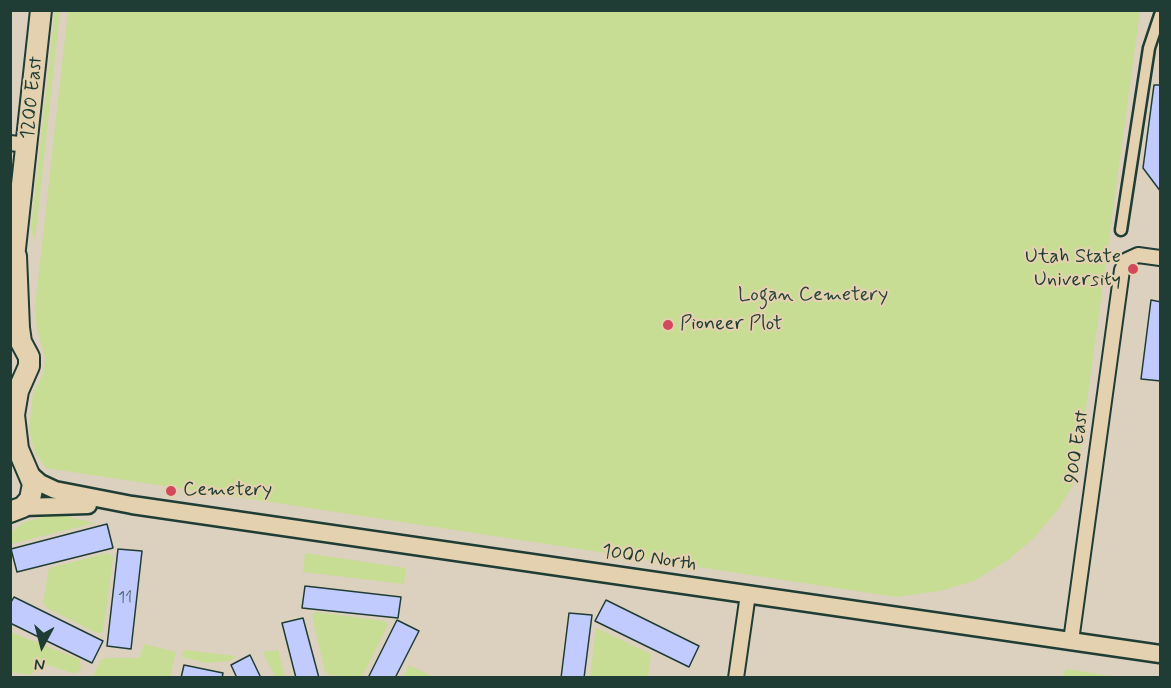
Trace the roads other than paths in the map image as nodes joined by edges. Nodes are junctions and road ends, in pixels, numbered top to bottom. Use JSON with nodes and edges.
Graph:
{"nodes":[{"id":1,"x":41,"y":10,"type":"edge"},
{"id":2,"x":1161,"y":15,"type":"edge"},
{"id":3,"x":19,"y":144,"type":"edge"},
{"id":4,"x":1120,"y":230,"type":"dead end"},
{"id":5,"x":16,"y":256,"type":"junction"},
{"id":6,"x":1161,"y":258,"type":"edge"},
{"id":7,"x":10,"y":280,"type":"edge"},
{"id":8,"x":16,"y":339,"type":"edge"},
{"id":9,"x":31,"y":475,"type":"junction"},
{"id":10,"x":132,"y":506,"type":"junction"},
{"id":11,"x":14,"y":511,"type":"edge"},
{"id":12,"x":748,"y":594,"type":"junction"},
{"id":13,"x":1071,"y":641,"type":"junction"},
{"id":14,"x":1161,"y":654,"type":"edge"},
{"id":15,"x":736,"y":678,"type":"edge"}],
"edges":[{"from":1,"to":3,"type":"main road","name":"1200 East"},
{"from":2,"to":4,"type":"street"},
{"from":3,"to":5,"type":"main road","name":"1200 East"},
{"from":5,"to":7,"type":"main road","name":"1200 East"},
{"from":5,"to":8,"type":"main road","name":"1200 East"},
{"from":6,"to":13,"type":"street","name":"900 East"},
{"from":8,"to":9,"type":"main road","name":"1200 East"},
{"from":9,"to":10,"type":"street","name":"1000 North"},
{"from":9,"to":11,"type":"main road"},
{"from":10,"to":11,"type":"street","name":"1000 North"},
{"from":10,"to":12,"type":"street","name":"1000 North"},
{"from":12,"to":13,"type":"street","name":"1000 North"},
{"from":12,"to":15,"type":"street"},
{"from":13,"to":14,"type":"street","name":"1000 North"}]}
